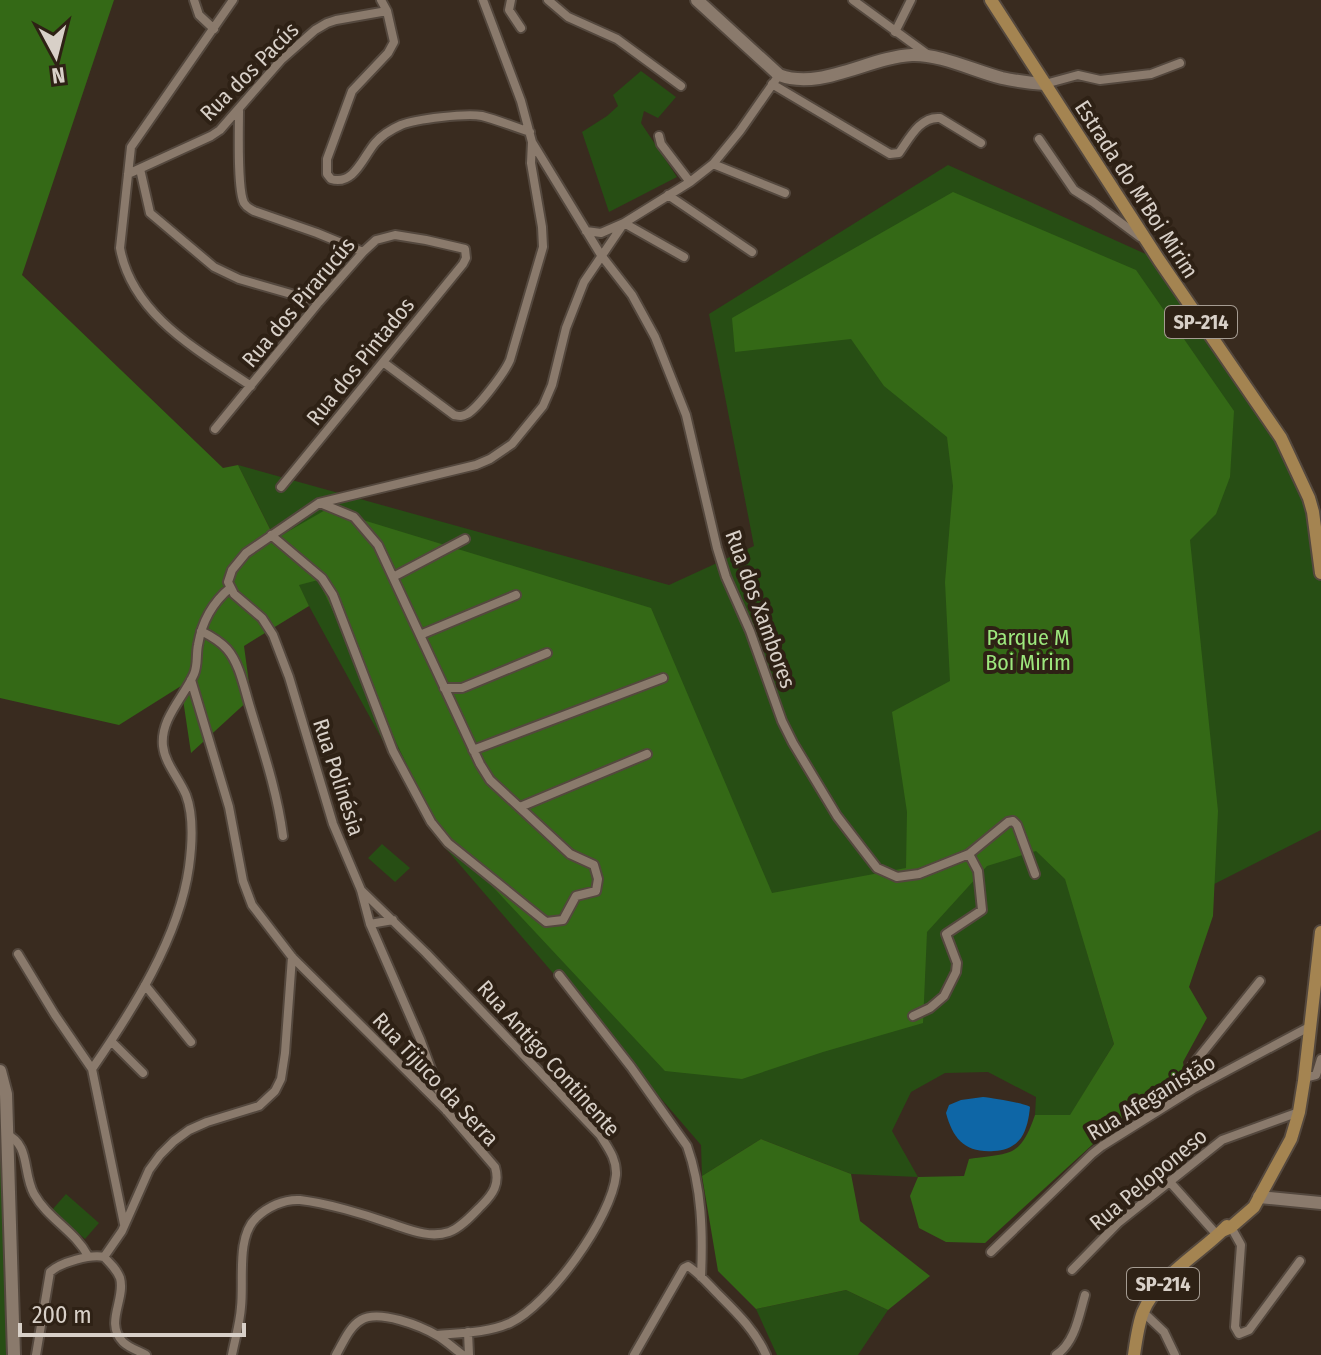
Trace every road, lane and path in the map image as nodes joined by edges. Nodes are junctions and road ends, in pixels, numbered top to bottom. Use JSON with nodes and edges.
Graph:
{"nodes":[{"id":1,"x":194,"y":0,"type":"edge"},
{"id":2,"x":233,"y":0,"type":"edge"},
{"id":3,"x":381,"y":0,"type":"edge"},
{"id":4,"x":483,"y":0,"type":"edge"},
{"id":5,"x":511,"y":0,"type":"edge"},
{"id":6,"x":548,"y":0,"type":"edge"},
{"id":7,"x":697,"y":0,"type":"edge"},
{"id":8,"x":853,"y":0,"type":"edge"},
{"id":9,"x":911,"y":0,"type":"edge"},
{"id":10,"x":991,"y":0,"type":"edge"},
{"id":11,"x":387,"y":11,"type":"junction"},
{"id":12,"x":521,"y":28,"type":"dead end"},
{"id":13,"x":214,"y":29,"type":"junction"},
{"id":14,"x":895,"y":32,"type":"junction"},
{"id":15,"x":932,"y":57,"type":"junction"},
{"id":16,"x":1180,"y":63,"type":"dead end"},
{"id":17,"x":775,"y":79,"type":"junction"},
{"id":18,"x":1045,"y":84,"type":"junction"},
{"id":19,"x":681,"y":86,"type":"dead end"},
{"id":20,"x":239,"y":110,"type":"junction"},
{"id":21,"x":530,"y":132,"type":"junction"},
{"id":22,"x":659,"y":136,"type":"dead end"},
{"id":23,"x":1039,"y":139,"type":"dead end"},
{"id":24,"x":532,"y":142,"type":"junction"},
{"id":25,"x":981,"y":143,"type":"dead end"},
{"id":26,"x":713,"y":164,"type":"junction"},
{"id":27,"x":140,"y":169,"type":"junction"},
{"id":28,"x":128,"y":174,"type":"junction"},
{"id":29,"x":690,"y":182,"type":"junction"},
{"id":30,"x":785,"y":193,"type":"dead end"},
{"id":31,"x":668,"y":195,"type":"junction"},
{"id":32,"x":624,"y":223,"type":"junction"},
{"id":33,"x":586,"y":231,"type":"junction"},
{"id":34,"x":1148,"y":243,"type":"junction"},
{"id":35,"x":363,"y":252,"type":"junction"},
{"id":36,"x":752,"y":252,"type":"dead end"},
{"id":37,"x":601,"y":255,"type":"junction"},
{"id":38,"x":684,"y":257,"type":"dead end"},
{"id":39,"x":466,"y":258,"type":"joint"},
{"id":40,"x":319,"y":302,"type":"junction"},
{"id":41,"x":383,"y":362,"type":"junction"},
{"id":42,"x":251,"y":386,"type":"junction"},
{"id":43,"x":215,"y":429,"type":"dead end"},
{"id":44,"x":281,"y":487,"type":"dead end"},
{"id":45,"x":319,"y":503,"type":"junction"},
{"id":46,"x":271,"y":535,"type":"junction"},
{"id":47,"x":465,"y":539,"type":"dead end"},
{"id":48,"x":1321,"y":573,"type":"edge"},
{"id":49,"x":393,"y":577,"type":"junction"},
{"id":50,"x":230,"y":588,"type":"junction"},
{"id":51,"x":516,"y":595,"type":"dead end"},
{"id":52,"x":201,"y":631,"type":"junction"},
{"id":53,"x":420,"y":635,"type":"junction"},
{"id":54,"x":547,"y":653,"type":"dead end"},
{"id":55,"x":663,"y":678,"type":"dead end"},
{"id":56,"x":191,"y":680,"type":"junction"},
{"id":57,"x":444,"y":688,"type":"junction"},
{"id":58,"x":473,"y":750,"type":"junction"},
{"id":59,"x":647,"y":754,"type":"dead end"},
{"id":60,"x":520,"y":807,"type":"junction"},
{"id":61,"x":283,"y":836,"type":"dead end"},
{"id":62,"x":969,"y":854,"type":"junction"},
{"id":63,"x":1035,"y":874,"type":"dead end"},
{"id":64,"x":361,"y":890,"type":"junction"},
{"id":65,"x":393,"y":920,"type":"junction"},
{"id":66,"x":370,"y":924,"type":"junction"},
{"id":67,"x":1321,"y":932,"type":"edge"},
{"id":68,"x":18,"y":954,"type":"dead end"},
{"id":69,"x":292,"y":957,"type":"junction"},
{"id":70,"x":559,"y":975,"type":"dead end"},
{"id":71,"x":1260,"y":981,"type":"dead end"},
{"id":72,"x":145,"y":985,"type":"junction"},
{"id":73,"x":913,"y":1016,"type":"dead end"},
{"id":74,"x":1309,"y":1027,"type":"junction"},
{"id":75,"x":111,"y":1041,"type":"junction"},
{"id":76,"x":191,"y":1042,"type":"dead end"},
{"id":77,"x":1321,"y":1059,"type":"edge"},
{"id":78,"x":92,"y":1069,"type":"junction"},
{"id":79,"x":0,"y":1071,"type":"edge"},
{"id":80,"x":143,"y":1073,"type":"dead end"},
{"id":81,"x":1304,"y":1078,"type":"junction"},
{"id":82,"x":1193,"y":1089,"type":"junction"},
{"id":83,"x":446,"y":1110,"type":"junction"},
{"id":84,"x":1299,"y":1112,"type":"junction"},
{"id":85,"x":6,"y":1134,"type":"junction"},
{"id":86,"x":1169,"y":1181,"type":"junction"},
{"id":87,"x":1261,"y":1193,"type":"junction"},
{"id":88,"x":1321,"y":1203,"type":"edge"},
{"id":89,"x":124,"y":1224,"type":"junction"},
{"id":90,"x":1224,"y":1231,"type":"junction"},
{"id":91,"x":991,"y":1252,"type":"dead end"},
{"id":92,"x":88,"y":1256,"type":"junction"},
{"id":93,"x":104,"y":1257,"type":"junction"},
{"id":94,"x":1300,"y":1261,"type":"dead end"},
{"id":95,"x":1072,"y":1270,"type":"dead end"},
{"id":96,"x":701,"y":1277,"type":"junction"},
{"id":97,"x":1085,"y":1295,"type":"dead end"},
{"id":98,"x":1143,"y":1312,"type":"junction"},
{"id":99,"x":468,"y":1332,"type":"junction"},
{"id":100,"x":437,"y":1335,"type":"junction"},
{"id":101,"x":14,"y":1355,"type":"edge"},
{"id":102,"x":36,"y":1355,"type":"edge"},
{"id":103,"x":146,"y":1355,"type":"edge"},
{"id":104,"x":232,"y":1355,"type":"edge"},
{"id":105,"x":336,"y":1355,"type":"edge"},
{"id":106,"x":466,"y":1355,"type":"edge"},
{"id":107,"x":634,"y":1355,"type":"edge"},
{"id":108,"x":766,"y":1355,"type":"edge"},
{"id":109,"x":1056,"y":1355,"type":"edge"},
{"id":110,"x":1134,"y":1355,"type":"edge"},
{"id":111,"x":1175,"y":1355,"type":"edge"}],
"edges":[{"from":1,"to":13,"type":"street"},
{"from":2,"to":13,"type":"street"},
{"from":3,"to":11,"type":"street"},
{"from":4,"to":21,"type":"street"},
{"from":5,"to":12,"type":"street"},
{"from":6,"to":19,"type":"street"},
{"from":7,"to":17,"type":"street"},
{"from":8,"to":14,"type":"street"},
{"from":9,"to":14,"type":"street"},
{"from":10,"to":18,"type":"main road","name":"Estrada do M'Boi Mirim","number":"SP-214"},
{"from":11,"to":20,"type":"street","name":"Rua dos Pacús"},
{"from":11,"to":21,"type":"street"},
{"from":13,"to":28,"type":"street"},
{"from":14,"to":15,"type":"street"},
{"from":15,"to":17,"type":"street"},
{"from":15,"to":18,"type":"street"},
{"from":16,"to":18,"type":"street"},
{"from":17,"to":25,"type":"street"},
{"from":17,"to":26,"type":"street"},
{"from":18,"to":34,"type":"main road","name":"Estrada do M'Boi Mirim","number":"SP-214"},
{"from":20,"to":27,"type":"street","name":"Rua dos Pacús"},
{"from":20,"to":35,"type":"street"},
{"from":21,"to":24,"type":"street"},
{"from":22,"to":29,"type":"street"},
{"from":23,"to":34,"type":"street"},
{"from":24,"to":33,"type":"street","name":"Rua dos Xambores"},
{"from":24,"to":41,"type":"street"},
{"from":26,"to":29,"type":"street"},
{"from":26,"to":30,"type":"street"},
{"from":27,"to":28,"type":"street","name":"Rua dos Pacús"},
{"from":27,"to":40,"type":"street"},
{"from":28,"to":42,"type":"street"},
{"from":29,"to":31,"type":"street"},
{"from":31,"to":32,"type":"street"},
{"from":31,"to":36,"type":"street"},
{"from":32,"to":33,"type":"street"},
{"from":32,"to":37,"type":"street"},
{"from":32,"to":38,"type":"street"},
{"from":33,"to":37,"type":"street","name":"Rua dos Xambores"},
{"from":34,"to":48,"type":"main road","name":"Estrada do M'Boi Mirim","number":"SP-214"},
{"from":35,"to":39,"type":"street","name":"Rua dos Pirarucús"},
{"from":35,"to":40,"type":"street","name":"Rua dos Pirarucús"},
{"from":37,"to":45,"type":"street"},
{"from":37,"to":62,"type":"street","name":"Rua dos Xambores"},
{"from":39,"to":41,"type":"street","name":"Rua dos Pintados"},
{"from":40,"to":42,"type":"street","name":"Rua dos Pirarucús"},
{"from":41,"to":44,"type":"street","name":"Rua dos Pintados"},
{"from":42,"to":43,"type":"street","name":"Rua dos Pirarucús"},
{"from":45,"to":46,"type":"street"},
{"from":45,"to":49,"type":"street"},
{"from":46,"to":50,"type":"street"},
{"from":46,"to":60,"type":"street"},
{"from":47,"to":49,"type":"street"},
{"from":49,"to":53,"type":"street"},
{"from":50,"to":52,"type":"street"},
{"from":50,"to":64,"type":"street","name":"Rua Polinésia"},
{"from":51,"to":53,"type":"street"},
{"from":52,"to":56,"type":"street"},
{"from":52,"to":61,"type":"street"},
{"from":53,"to":57,"type":"street"},
{"from":54,"to":57,"type":"street"},
{"from":55,"to":58,"type":"street"},
{"from":56,"to":69,"type":"street","name":"Rua Tijuco da Serra"},
{"from":56,"to":72,"type":"street"},
{"from":57,"to":58,"type":"street"},
{"from":58,"to":60,"type":"street"},
{"from":59,"to":60,"type":"street"},
{"from":62,"to":63,"type":"street","name":"Rua dos Xambores"},
{"from":62,"to":73,"type":"street"},
{"from":64,"to":65,"type":"street","name":"Rua Antigo Continente"},
{"from":64,"to":66,"type":"street","name":"Rua Polinésia"},
{"from":65,"to":66,"type":"street"},
{"from":65,"to":99,"type":"street","name":"Rua Antigo Continente"},
{"from":66,"to":83,"type":"street","name":"Rua Polinésia"},
{"from":67,"to":74,"type":"main road","number":"SP-214"},
{"from":68,"to":78,"type":"street"},
{"from":69,"to":83,"type":"street","name":"Rua Tijuco da Serra"},
{"from":69,"to":89,"type":"street"},
{"from":70,"to":96,"type":"street"},
{"from":71,"to":82,"type":"street"},
{"from":72,"to":75,"type":"street"},
{"from":72,"to":76,"type":"street"},
{"from":74,"to":81,"type":"main road","number":"SP-214"},
{"from":74,"to":82,"type":"street","name":"Rua Afeganistão"},
{"from":75,"to":78,"type":"street"},
{"from":75,"to":80,"type":"street"},
{"from":77,"to":81,"type":"street"},
{"from":78,"to":89,"type":"street"},
{"from":79,"to":85,"type":"street"},
{"from":81,"to":84,"type":"main road","number":"SP-214"},
{"from":82,"to":91,"type":"street","name":"Rua Afeganistão"},
{"from":83,"to":104,"type":"street","name":"Rua Tijuco da Serra"},
{"from":84,"to":86,"type":"street","name":"Rua Peloponeso"},
{"from":84,"to":87,"type":"main road","number":"SP-214"},
{"from":85,"to":92,"type":"street"},
{"from":85,"to":101,"type":"street"},
{"from":86,"to":90,"type":"street"},
{"from":86,"to":95,"type":"street","name":"Rua Peloponeso"},
{"from":87,"to":88,"type":"street"},
{"from":87,"to":90,"type":"main road","number":"SP-214"},
{"from":89,"to":93,"type":"street"},
{"from":90,"to":94,"type":"street"},
{"from":90,"to":98,"type":"main road","number":"SP-214"},
{"from":92,"to":93,"type":"street"},
{"from":92,"to":102,"type":"street"},
{"from":93,"to":103,"type":"street"},
{"from":96,"to":107,"type":"street"},
{"from":96,"to":108,"type":"street"},
{"from":97,"to":109,"type":"street"},
{"from":98,"to":110,"type":"main road","number":"SP-214"},
{"from":98,"to":111,"type":"street"},
{"from":99,"to":100,"type":"street","name":"Rua Antigo Continente"},
{"from":99,"to":106,"type":"street"},
{"from":100,"to":105,"type":"street"},
{"from":100,"to":106,"type":"street"}]}
